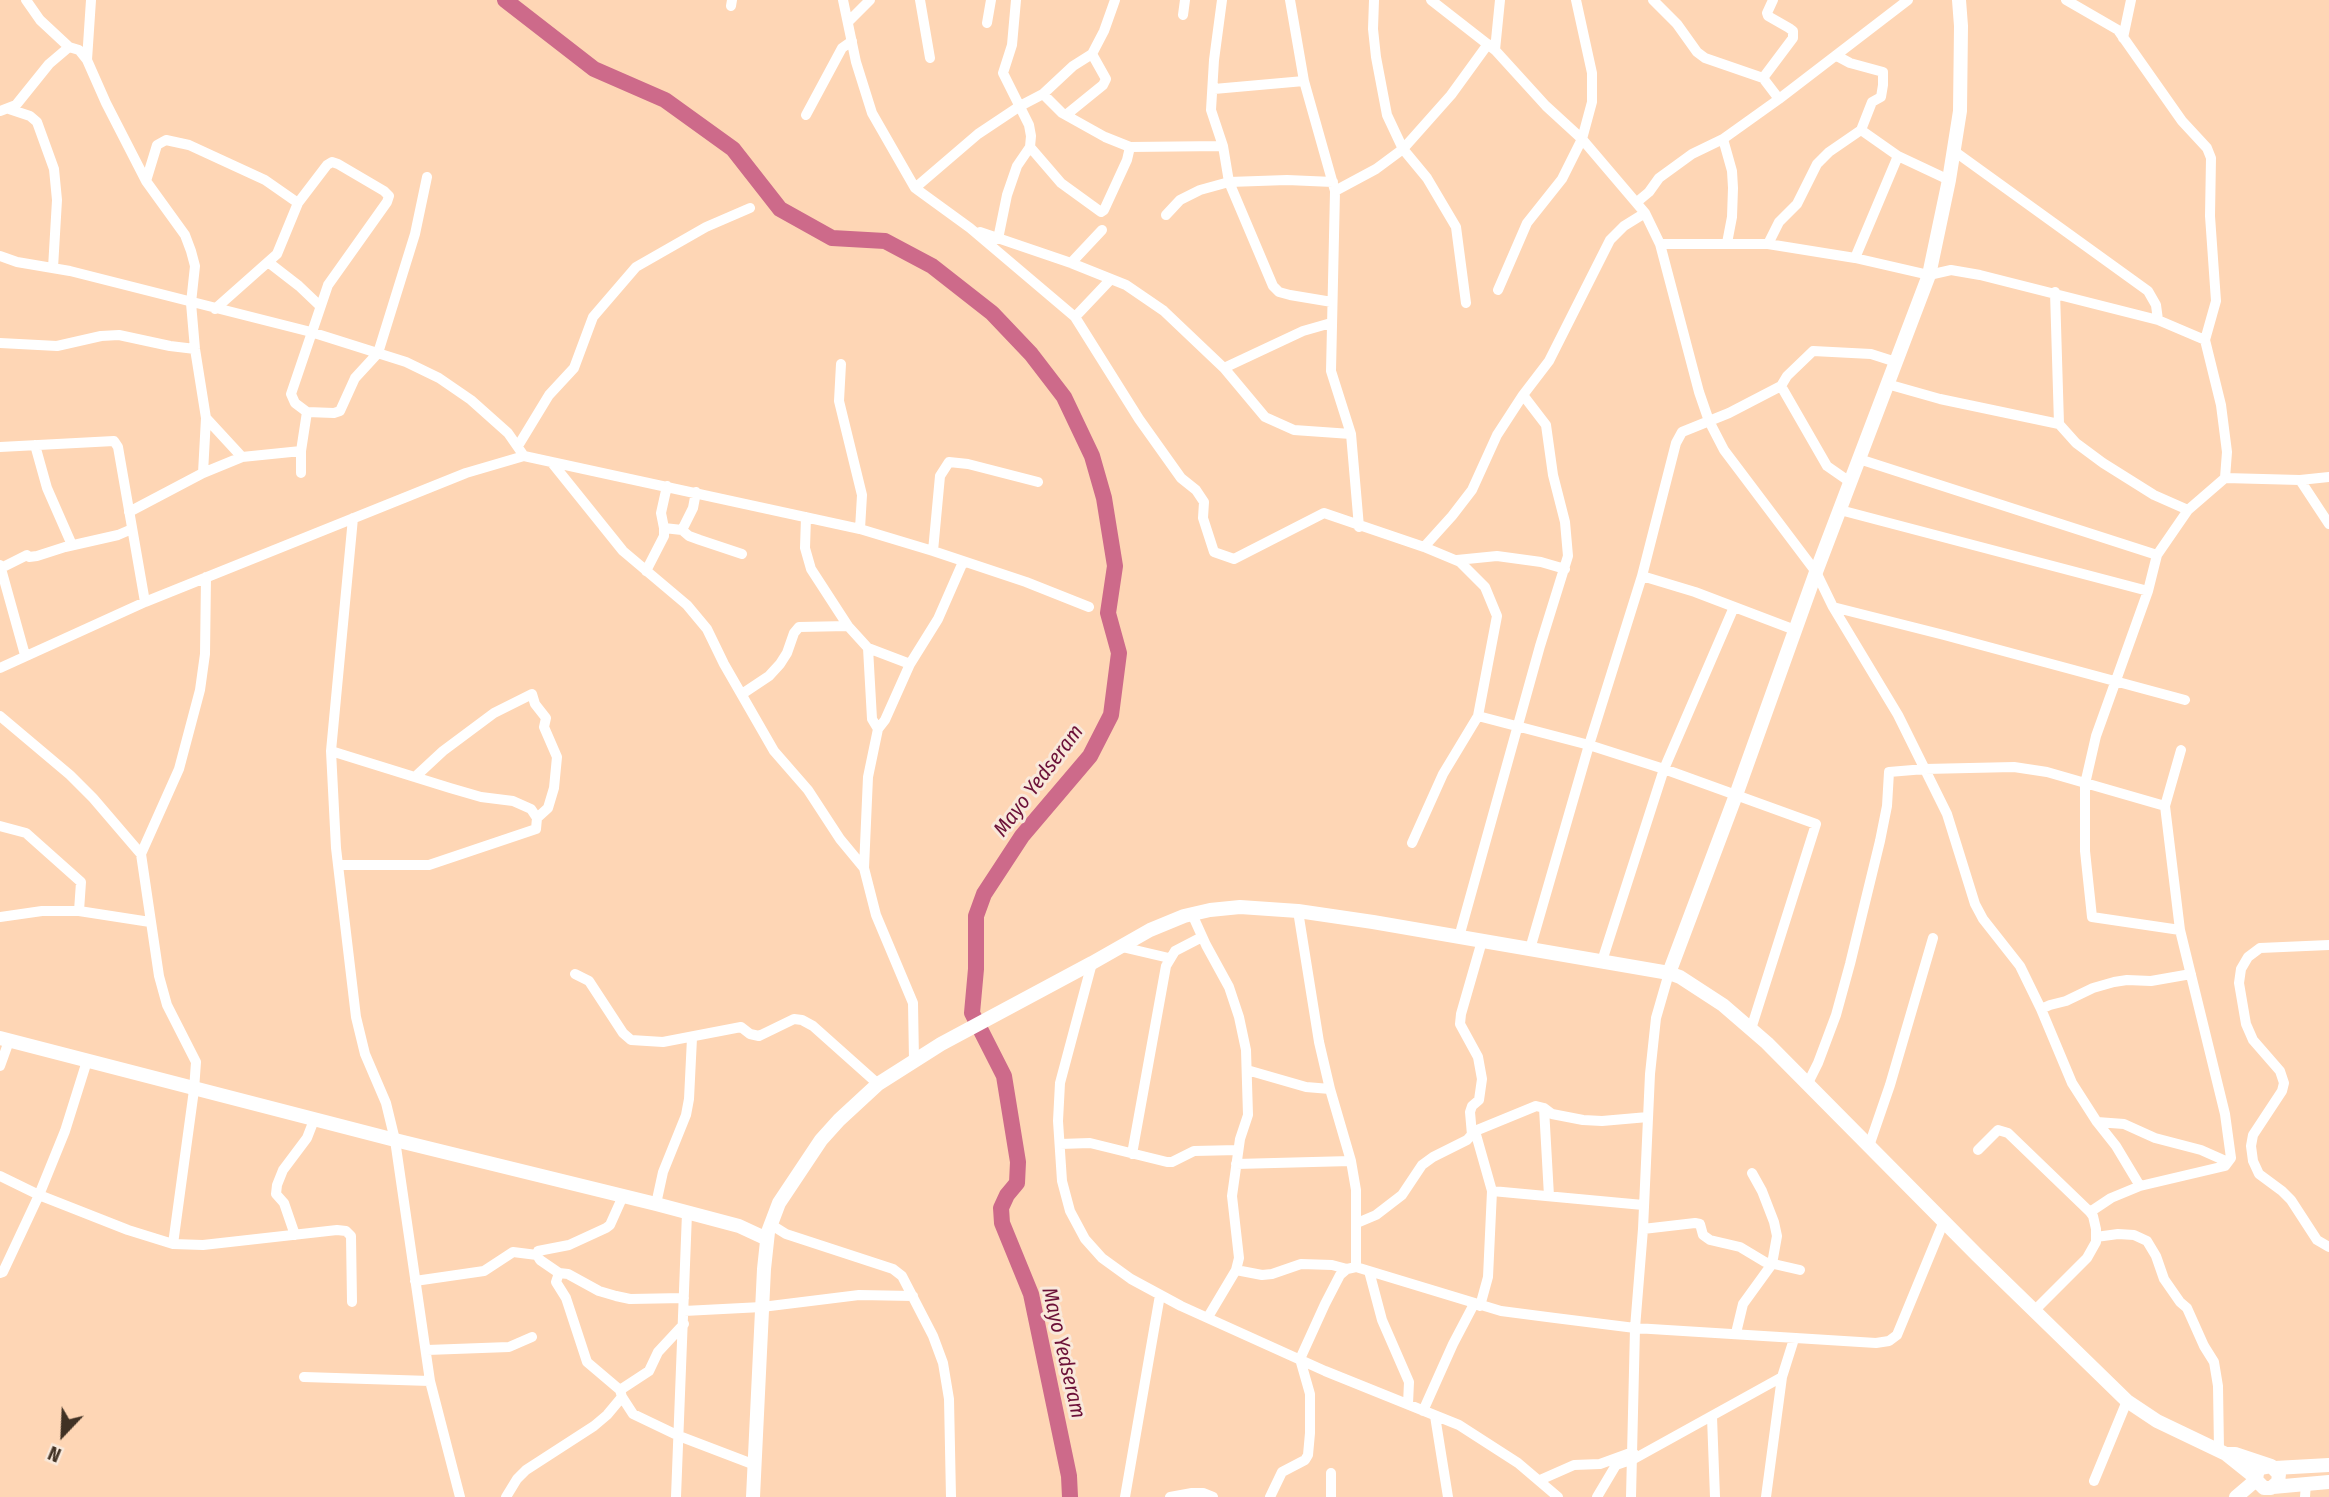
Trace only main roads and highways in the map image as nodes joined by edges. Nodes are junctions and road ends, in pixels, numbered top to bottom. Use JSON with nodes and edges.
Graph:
{"nodes":[{"id":1,"x":1959,"y":0,"type":"edge"},
{"id":2,"x":1669,"y":973,"type":"junction"},
{"id":3,"x":5,"y":1040,"type":"edge"},
{"id":4,"x":770,"y":1224,"type":"junction"},
{"id":5,"x":739,"y":1226,"type":"junction"},
{"id":6,"x":767,"y":1239,"type":"junction"},
{"id":7,"x":2223,"y":1452,"type":"junction"},
{"id":8,"x":2329,"y":1465,"type":"edge"},
{"id":9,"x":2273,"y":1467,"type":"junction"},
{"id":10,"x":2256,"y":1479,"type":"junction"},
{"id":11,"x":2329,"y":1482,"type":"edge"},
{"id":12,"x":2271,"y":1488,"type":"junction"},
{"id":13,"x":2305,"y":1490,"type":"edge"},
{"id":14,"x":753,"y":1497,"type":"edge"},
{"id":15,"x":2236,"y":1497,"type":"edge"},
{"id":16,"x":2253,"y":1497,"type":"edge"}],
"edges":[{"from":1,"to":2,"type":"main road"},
{"from":2,"to":4,"type":"main road"},
{"from":2,"to":7,"type":"main road"},
{"from":3,"to":5,"type":"main road"},
{"from":4,"to":5,"type":"main road"},
{"from":4,"to":6,"type":"main road"},
{"from":5,"to":6,"type":"main road"},
{"from":6,"to":14,"type":"main road"},
{"from":7,"to":9,"type":"main road"},
{"from":7,"to":10,"type":"main road"},
{"from":8,"to":9,"type":"main road"},
{"from":9,"to":10,"type":"main road"},
{"from":9,"to":12,"type":"main road"},
{"from":10,"to":12,"type":"main road"},
{"from":10,"to":15,"type":"main road"},
{"from":11,"to":13,"type":"main road"},
{"from":12,"to":13,"type":"main road"},
{"from":12,"to":16,"type":"main road"}]}
